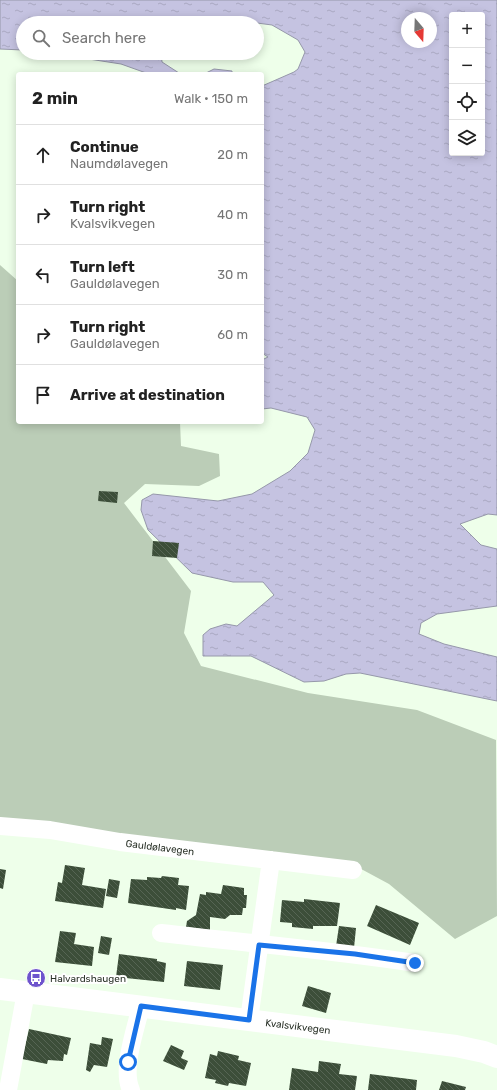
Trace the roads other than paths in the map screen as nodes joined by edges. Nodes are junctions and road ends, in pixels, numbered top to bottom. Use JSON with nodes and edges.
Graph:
{"nodes":[{"id":1,"x":0,"y":826,"type":"edge"},
{"id":2,"x":271,"y":860,"type":"junction"},
{"id":3,"x":354,"y":870,"type":"dead end"},
{"id":4,"x":161,"y":933,"type":"dead end"},
{"id":5,"x":259,"y":945,"type":"junction"},
{"id":6,"x":415,"y":963,"type":"dead end"},
{"id":7,"x":0,"y":989,"type":"edge"},
{"id":8,"x":26,"y":992,"type":"junction"},
{"id":9,"x":141,"y":1006,"type":"junction"},
{"id":10,"x":249,"y":1020,"type":"junction"},
{"id":11,"x":497,"y":1057,"type":"edge"},
{"id":12,"x":8,"y":1090,"type":"edge"},
{"id":13,"x":131,"y":1090,"type":"edge"}],
"edges":[{"from":1,"to":2,"type":"street","name":"Gauldølavegen"},
{"from":2,"to":3,"type":"street","name":"Gauldølavegen"},
{"from":2,"to":5,"type":"street"},
{"from":4,"to":5,"type":"street"},
{"from":5,"to":6,"type":"street"},
{"from":5,"to":10,"type":"street"},
{"from":7,"to":8,"type":"main road","name":"Kvalsvikvegen"},
{"from":8,"to":9,"type":"main road","name":"Kvalsvikvegen"},
{"from":8,"to":12,"type":"street"},
{"from":9,"to":10,"type":"main road","name":"Kvalsvikvegen"},
{"from":9,"to":13,"type":"street"},
{"from":10,"to":11,"type":"main road","name":"Kvalsvikvegen"}]}
